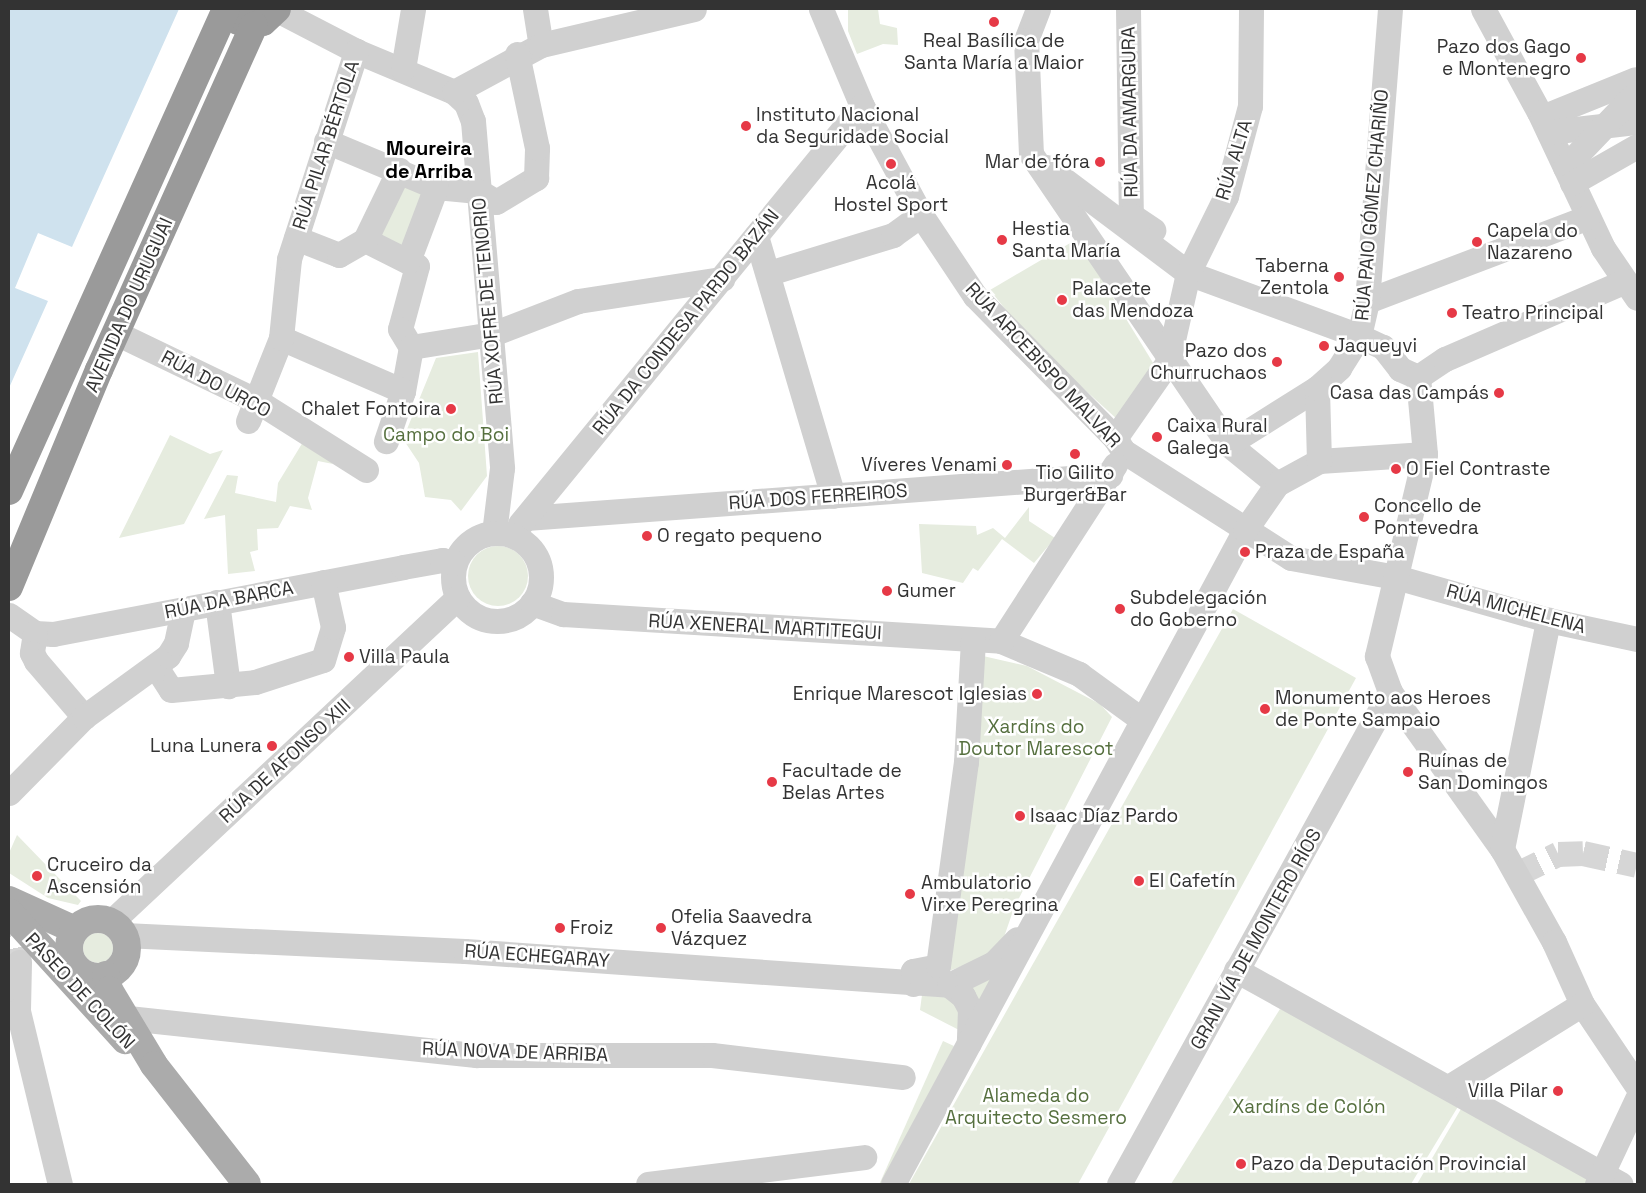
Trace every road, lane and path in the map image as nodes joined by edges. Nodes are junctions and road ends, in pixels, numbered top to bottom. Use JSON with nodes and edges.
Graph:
{"nodes":[{"id":1,"x":226,"y":9,"type":"edge"},
{"id":2,"x":277,"y":9,"type":"edge"},
{"id":3,"x":413,"y":9,"type":"edge"},
{"id":4,"x":535,"y":9,"type":"edge"},
{"id":5,"x":694,"y":9,"type":"edge"},
{"id":6,"x":821,"y":9,"type":"edge"},
{"id":7,"x":1038,"y":9,"type":"edge"},
{"id":8,"x":1128,"y":9,"type":"edge"},
{"id":9,"x":1251,"y":9,"type":"edge"},
{"id":10,"x":1390,"y":9,"type":"edge"},
{"id":11,"x":1484,"y":9,"type":"edge"},
{"id":12,"x":254,"y":25,"type":"junction"},
{"id":13,"x":541,"y":45,"type":"junction"},
{"id":14,"x":356,"y":51,"type":"junction"},
{"id":15,"x":517,"y":54,"type":"junction"},
{"id":16,"x":403,"y":69,"type":"junction"},
{"id":17,"x":1637,"y":84,"type":"edge"},
{"id":18,"x":454,"y":92,"type":"junction"},
{"id":19,"x":862,"y":106,"type":"junction"},
{"id":20,"x":1637,"y":122,"type":"edge"},
{"id":21,"x":1545,"y":125,"type":"junction"},
{"id":22,"x":1605,"y":126,"type":"junction"},
{"id":23,"x":1637,"y":129,"type":"edge"},
{"id":24,"x":326,"y":141,"type":"junction"},
{"id":25,"x":1637,"y":146,"type":"edge"},
{"id":26,"x":399,"y":170,"type":"junction"},
{"id":27,"x":1569,"y":175,"type":"junction"},
{"id":28,"x":436,"y":187,"type":"junction"},
{"id":29,"x":478,"y":191,"type":"junction"},
{"id":30,"x":1076,"y":203,"type":"junction"},
{"id":31,"x":921,"y":215,"type":"junction"},
{"id":32,"x":1131,"y":215,"type":"junction"},
{"id":33,"x":1588,"y":217,"type":"junction"},
{"id":34,"x":756,"y":236,"type":"junction"},
{"id":35,"x":296,"y":238,"type":"junction"},
{"id":36,"x":366,"y":240,"type":"junction"},
{"id":37,"x":408,"y":261,"type":"junction"},
{"id":38,"x":1190,"y":265,"type":"junction"},
{"id":39,"x":769,"y":272,"type":"junction"},
{"id":40,"x":722,"y":279,"type":"junction"},
{"id":41,"x":1631,"y":289,"type":"edge"},
{"id":42,"x":1367,"y":301,"type":"junction"},
{"id":43,"x":116,"y":333,"type":"junction"},
{"id":44,"x":492,"y":334,"type":"junction"},
{"id":45,"x":1359,"y":336,"type":"junction"},
{"id":46,"x":281,"y":338,"type":"junction"},
{"id":47,"x":411,"y":347,"type":"junction"},
{"id":48,"x":1168,"y":362,"type":"junction"},
{"id":49,"x":1418,"y":377,"type":"junction"},
{"id":50,"x":1317,"y":388,"type":"junction"},
{"id":51,"x":403,"y":391,"type":"junction"},
{"id":52,"x":252,"y":411,"type":"junction"},
{"id":53,"x":386,"y":442,"type":"dead end"},
{"id":54,"x":1119,"y":444,"type":"junction"},
{"id":55,"x":1228,"y":444,"type":"junction"},
{"id":56,"x":1425,"y":454,"type":"junction"},
{"id":57,"x":1319,"y":461,"type":"junction"},
{"id":58,"x":366,"y":470,"type":"dead end"},
{"id":59,"x":1110,"y":475,"type":"junction"},
{"id":60,"x":1276,"y":484,"type":"junction"},
{"id":61,"x":9,"y":490,"type":"edge"},
{"id":62,"x":833,"y":496,"type":"junction"},
{"id":63,"x":526,"y":518,"type":"junction"},
{"id":64,"x":1245,"y":530,"type":"junction"},
{"id":65,"x":500,"y":533,"type":"junction"},
{"id":66,"x":454,"y":563,"type":"junction"},
{"id":67,"x":1396,"y":577,"type":"junction"},
{"id":68,"x":323,"y":582,"type":"junction"},
{"id":69,"x":9,"y":587,"type":"edge"},
{"id":70,"x":458,"y":597,"type":"junction"},
{"id":71,"x":217,"y":602,"type":"junction"},
{"id":72,"x":532,"y":603,"type":"junction"},
{"id":73,"x":183,"y":609,"type":"junction"},
{"id":74,"x":9,"y":614,"type":"edge"},
{"id":75,"x":1548,"y":620,"type":"junction"},
{"id":76,"x":35,"y":633,"type":"junction"},
{"id":77,"x":1637,"y":639,"type":"edge"},
{"id":78,"x":973,"y":640,"type":"junction"},
{"id":79,"x":1001,"y":640,"type":"junction"},
{"id":80,"x":156,"y":667,"type":"junction"},
{"id":81,"x":228,"y":686,"type":"junction"},
{"id":82,"x":1390,"y":692,"type":"junction"},
{"id":83,"x":84,"y":717,"type":"junction"},
{"id":84,"x":1141,"y":719,"type":"junction"},
{"id":85,"x":9,"y":793,"type":"edge"},
{"id":86,"x":1502,"y":850,"type":"junction"},
{"id":87,"x":9,"y":900,"type":"edge"},
{"id":88,"x":9,"y":912,"type":"edge"},
{"id":89,"x":1030,"y":922,"type":"junction"},
{"id":90,"x":117,"y":928,"type":"junction"},
{"id":91,"x":75,"y":930,"type":"junction"},
{"id":92,"x":20,"y":962,"type":"tunnel mouth"},
{"id":93,"x":1236,"y":970,"type":"junction"},
{"id":94,"x":106,"y":976,"type":"junction"},
{"id":95,"x":913,"y":984,"type":"junction"},
{"id":96,"x":949,"y":985,"type":"junction"},
{"id":97,"x":1582,"y":1004,"type":"junction"},
{"id":98,"x":14,"y":1012,"type":"edge"},
{"id":99,"x":128,"y":1018,"type":"junction"},
{"id":100,"x":969,"y":1043,"type":"junction"},
{"id":101,"x":154,"y":1065,"type":"junction"},
{"id":102,"x":903,"y":1077,"type":"dead end"},
{"id":103,"x":1450,"y":1086,"type":"junction"},
{"id":104,"x":1637,"y":1086,"type":"edge"},
{"id":105,"x":1637,"y":1099,"type":"edge"},
{"id":106,"x":864,"y":1157,"type":"dead end"},
{"id":107,"x":1607,"y":1180,"type":"edge"},
{"id":108,"x":60,"y":1184,"type":"edge"},
{"id":109,"x":247,"y":1184,"type":"edge"},
{"id":110,"x":648,"y":1184,"type":"edge"},
{"id":111,"x":893,"y":1184,"type":"edge"},
{"id":112,"x":1119,"y":1184,"type":"edge"}],
"edges":[{"from":1,"to":12,"type":"highway"},
{"from":1,"to":61,"type":"highway","name":"AVENIDA DO URUGUAI"},
{"from":2,"to":12,"type":"highway"},
{"from":2,"to":14,"type":"street","name":"RÚA XOFRE DE TENORIO"},
{"from":3,"to":16,"type":"street"},
{"from":4,"to":13,"type":"street"},
{"from":5,"to":13,"type":"street"},
{"from":6,"to":19,"type":"street","name":"RÚA ARCEBISPO MALVAR"},
{"from":7,"to":30,"type":"street"},
{"from":8,"to":32,"type":"street","name":"RÚA DA AMARGURA"},
{"from":9,"to":38,"type":"street","name":"RÚA ALTA"},
{"from":10,"to":42,"type":"street","name":"RÚA PAIO GÓMEZ CHARIÑO"},
{"from":11,"to":21,"type":"street"},
{"from":12,"to":43,"type":"highway","name":"AVENIDA DO URUGUAI"},
{"from":13,"to":15,"type":"street"},
{"from":14,"to":16,"type":"street","name":"RÚA XOFRE DE TENORIO"},
{"from":14,"to":24,"type":"street","name":"RÚA PILAR BÉRTOLA"},
{"from":15,"to":18,"type":"street"},
{"from":15,"to":29,"type":"street"},
{"from":16,"to":18,"type":"street","name":"RÚA XOFRE DE TENORIO"},
{"from":17,"to":21,"type":"street"},
{"from":17,"to":22,"type":"street"},
{"from":18,"to":29,"type":"street","name":"RÚA XOFRE DE TENORIO"},
{"from":19,"to":31,"type":"street","name":"RÚA ARCEBISPO MALVAR"},
{"from":19,"to":34,"type":"street","name":"RÚA DA CONDESA PARDO BAZÁN"},
{"from":20,"to":22,"type":"street"},
{"from":21,"to":22,"type":"street"},
{"from":21,"to":27,"type":"street"},
{"from":22,"to":27,"type":"street"},
{"from":23,"to":27,"type":"street"},
{"from":24,"to":26,"type":"street"},
{"from":24,"to":35,"type":"street","name":"RÚA PILAR BÉRTOLA"},
{"from":25,"to":27,"type":"street"},
{"from":26,"to":28,"type":"street"},
{"from":26,"to":36,"type":"street"},
{"from":27,"to":33,"type":"street"},
{"from":28,"to":29,"type":"street"},
{"from":28,"to":37,"type":"street"},
{"from":29,"to":44,"type":"street","name":"RÚA XOFRE DE TENORIO"},
{"from":30,"to":32,"type":"street","name":"RÚA DA AMARGURA"},
{"from":30,"to":38,"type":"street"},
{"from":30,"to":48,"type":"street"},
{"from":31,"to":39,"type":"street"},
{"from":31,"to":54,"type":"street","name":"RÚA ARCEBISPO MALVAR"},
{"from":32,"to":38,"type":"street","name":"RÚA DA AMARGURA"},
{"from":33,"to":41,"type":"street"},
{"from":33,"to":42,"type":"street"},
{"from":34,"to":39,"type":"street"},
{"from":34,"to":40,"type":"street","name":"RÚA DA CONDESA PARDO BAZÁN"},
{"from":35,"to":36,"type":"street","name":"RÚA PILAR BÉRTOLA"},
{"from":35,"to":46,"type":"street","name":"RÚA PILAR BÉRTOLA"},
{"from":36,"to":37,"type":"street"},
{"from":37,"to":47,"type":"street"},
{"from":38,"to":45,"type":"street"},
{"from":38,"to":48,"type":"street","name":"RÚA ALTA"},
{"from":39,"to":62,"type":"street"},
{"from":40,"to":44,"type":"street"},
{"from":40,"to":63,"type":"street","name":"RÚA DA CONDESA PARDO BAZÁN"},
{"from":41,"to":49,"type":"street"},
{"from":42,"to":45,"type":"street","name":"RÚA PAIO GÓMEZ CHARIÑO"},
{"from":43,"to":52,"type":"street","name":"RÚA DO URCO"},
{"from":43,"to":69,"type":"highway","name":"AVENIDA DO URUGUAI"},
{"from":44,"to":47,"type":"street"},
{"from":44,"to":65,"type":"street","name":"RÚA XOFRE DE TENORIO"},
{"from":45,"to":49,"type":"street"},
{"from":45,"to":50,"type":"street","name":"RÚA PAIO GÓMEZ CHARIÑO"},
{"from":46,"to":51,"type":"street"},
{"from":46,"to":52,"type":"street","name":"RÚA PILAR BÉRTOLA"},
{"from":47,"to":51,"type":"street"},
{"from":48,"to":54,"type":"street"},
{"from":48,"to":55,"type":"street"},
{"from":49,"to":56,"type":"street"},
{"from":50,"to":55,"type":"street","name":"RÚA PAIO GÓMEZ CHARIÑO"},
{"from":50,"to":57,"type":"street"},
{"from":51,"to":53,"type":"street"},
{"from":52,"to":58,"type":"street","name":"RÚA DO URCO"},
{"from":54,"to":59,"type":"street"},
{"from":54,"to":64,"type":"street","name":"RÚA ARCEBISPO MALVAR"},
{"from":55,"to":60,"type":"street"},
{"from":56,"to":57,"type":"street"},
{"from":56,"to":67,"type":"street"},
{"from":57,"to":60,"type":"street"},
{"from":59,"to":62,"type":"street","name":"RÚA DOS FERREIROS"},
{"from":59,"to":79,"type":"street"},
{"from":60,"to":64,"type":"street"},
{"from":62,"to":63,"type":"street","name":"RÚA DOS FERREIROS"},
{"from":63,"to":65,"type":"street","name":"RÚA DA CONDESA PARDO BAZÁN"},
{"from":64,"to":67,"type":"street","name":"RÚA ARCEBISPO MALVAR"},
{"from":64,"to":84,"type":"street"},
{"from":65,"to":66,"type":"street"},
{"from":65,"to":72,"type":"street"},
{"from":66,"to":68,"type":"street","name":"RÚA DA BARCA"},
{"from":66,"to":70,"type":"street"},
{"from":67,"to":75,"type":"street","name":"RÚA MICHELENA"},
{"from":67,"to":82,"type":"street"},
{"from":68,"to":71,"type":"street","name":"RÚA DA BARCA"},
{"from":68,"to":81,"type":"street"},
{"from":70,"to":72,"type":"street"},
{"from":70,"to":90,"type":"street","name":"RÚA DE AFONSO XIII"},
{"from":71,"to":73,"type":"street","name":"RÚA DA BARCA"},
{"from":71,"to":81,"type":"street"},
{"from":72,"to":78,"type":"street","name":"RÚA XENERAL MARTITEGUI"},
{"from":73,"to":76,"type":"street","name":"RÚA DA BARCA"},
{"from":73,"to":80,"type":"street"},
{"from":74,"to":76,"type":"street"},
{"from":75,"to":77,"type":"street","name":"RÚA MICHELENA"},
{"from":75,"to":86,"type":"street"},
{"from":76,"to":83,"type":"street"},
{"from":78,"to":79,"type":"street","name":"RÚA XENERAL MARTITEGUI"},
{"from":78,"to":95,"type":"street"},
{"from":79,"to":84,"type":"street"},
{"from":80,"to":81,"type":"street"},
{"from":80,"to":83,"type":"street"},
{"from":82,"to":86,"type":"street"},
{"from":82,"to":93,"type":"street","name":"GRAN VÍA DE MONTERO RÍOS"},
{"from":83,"to":85,"type":"street"},
{"from":84,"to":89,"type":"street"},
{"from":86,"to":97,"type":"street"},
{"from":87,"to":91,"type":"main road","name":"PASEO DE COLÓN"},
{"from":88,"to":101,"type":"main road","name":"PASEO DE COLÓN"},
{"from":89,"to":96,"type":"street","name":"RÚA ECHEGARAY"},
{"from":89,"to":100,"type":"street"},
{"from":90,"to":91,"type":"main road"},
{"from":90,"to":94,"type":"main road"},
{"from":90,"to":95,"type":"street","name":"RÚA ECHEGARAY"},
{"from":91,"to":94,"type":"main road"},
{"from":92,"to":98,"type":"street"},
{"from":93,"to":103,"type":"street"},
{"from":93,"to":112,"type":"street","name":"GRAN VÍA DE MONTERO RÍOS"},
{"from":94,"to":99,"type":"main road","name":"PASEO DE COLÓN"},
{"from":95,"to":96,"type":"street","name":"RÚA ECHEGARAY"},
{"from":96,"to":100,"type":"street"},
{"from":97,"to":103,"type":"street"},
{"from":97,"to":104,"type":"street"},
{"from":98,"to":108,"type":"street"},
{"from":99,"to":101,"type":"main road","name":"PASEO DE COLÓN"},
{"from":99,"to":102,"type":"street","name":"RÚA NOVA DE ARRIBA"},
{"from":100,"to":111,"type":"street"},
{"from":101,"to":109,"type":"main road","name":"PASEO DE COLÓN"},
{"from":103,"to":107,"type":"street"},
{"from":105,"to":107,"type":"street"},
{"from":106,"to":110,"type":"street"}]}
